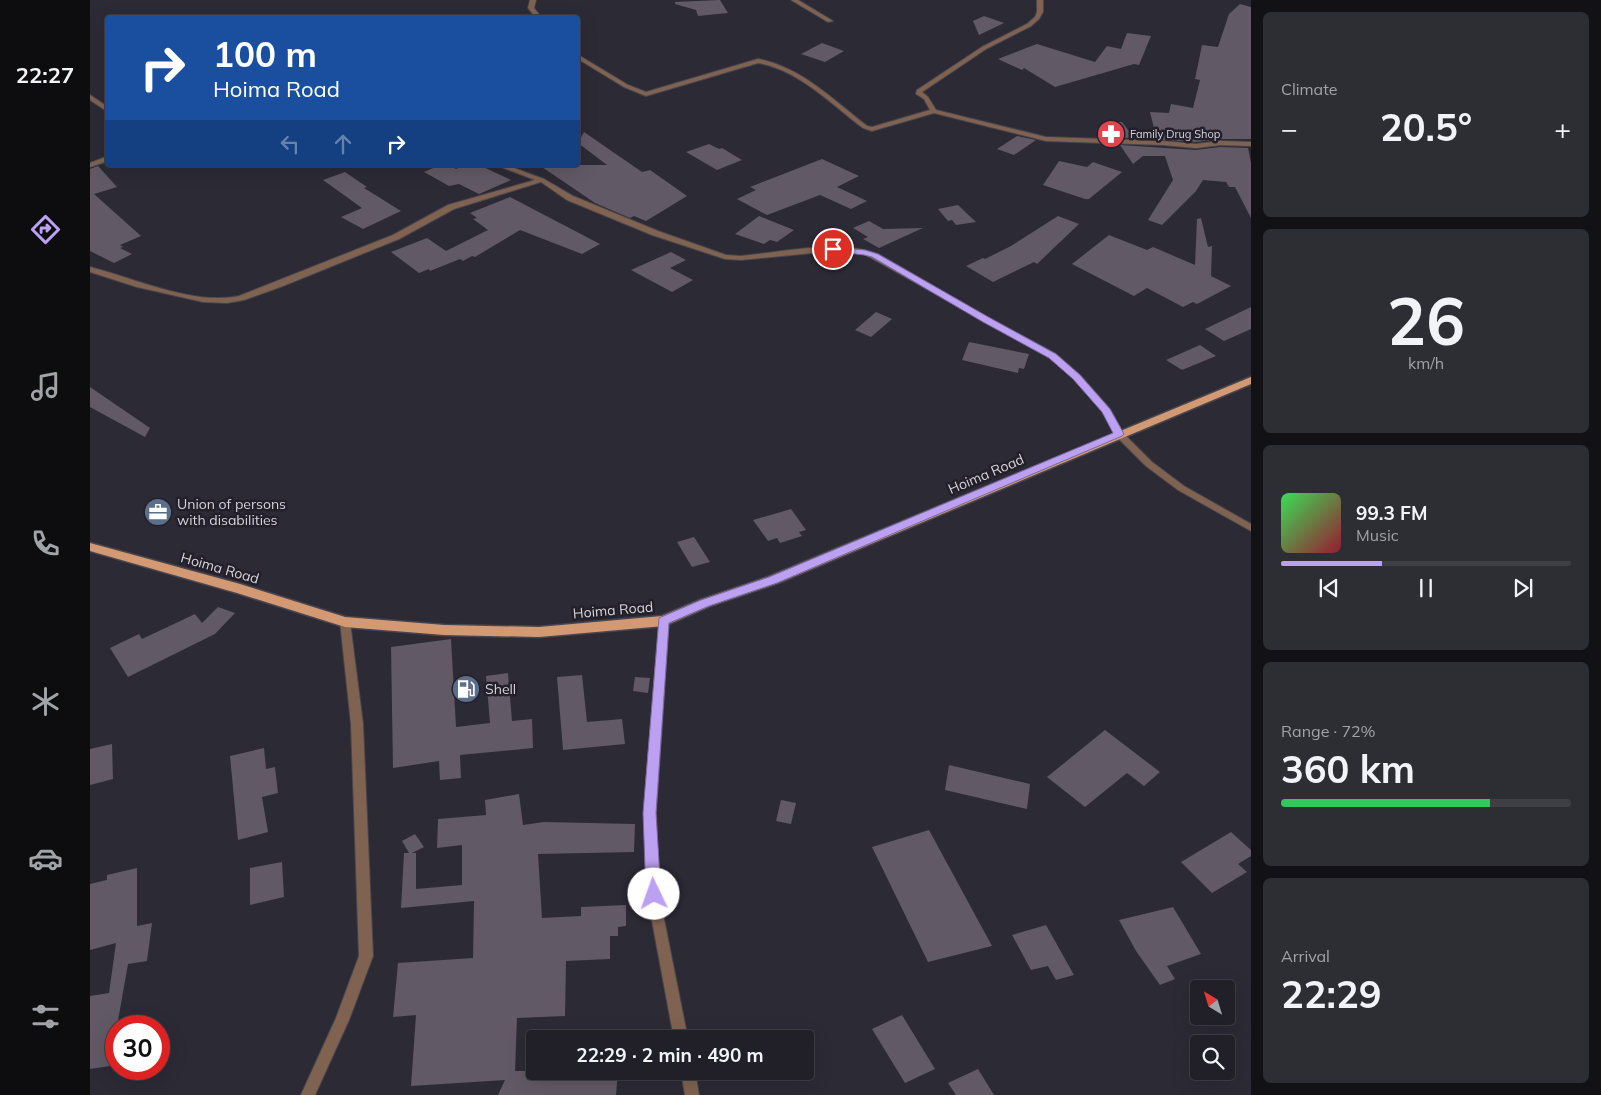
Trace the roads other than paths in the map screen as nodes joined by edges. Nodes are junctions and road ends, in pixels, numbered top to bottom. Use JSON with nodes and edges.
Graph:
{"nodes":[{"id":1,"x":533,"y":0,"type":"edge"},
{"id":2,"x":794,"y":0,"type":"edge"},
{"id":3,"x":1040,"y":0,"type":"edge"},
{"id":4,"x":537,"y":15,"type":"edge"},
{"id":5,"x":830,"y":21,"type":"dead end"},
{"id":6,"x":580,"y":58,"type":"edge"},
{"id":7,"x":90,"y":97,"type":"edge"},
{"id":8,"x":105,"y":108,"type":"edge"},
{"id":9,"x":934,"y":111,"type":"junction"},
{"id":10,"x":1251,"y":144,"type":"edge"},
{"id":11,"x":105,"y":159,"type":"edge"},
{"id":12,"x":90,"y":165,"type":"edge"},
{"id":13,"x":505,"y":167,"type":"edge"},
{"id":14,"x":542,"y":180,"type":"junction"},
{"id":15,"x":90,"y":269,"type":"edge"},
{"id":16,"x":1251,"y":380,"type":"edge"},
{"id":17,"x":1119,"y":434,"type":"junction"},
{"id":18,"x":1251,"y":528,"type":"edge"},
{"id":19,"x":90,"y":547,"type":"edge"},
{"id":20,"x":664,"y":621,"type":"junction"},
{"id":21,"x":345,"y":622,"type":"junction"},
{"id":22,"x":679,"y":1030,"type":"edge"},
{"id":23,"x":690,"y":1080,"type":"edge"},
{"id":24,"x":308,"y":1095,"type":"edge"},
{"id":25,"x":692,"y":1095,"type":"edge"}],
"edges":[{"from":1,"to":4,"type":"street"},
{"from":2,"to":5,"type":"street"},
{"from":3,"to":9,"type":"street"},
{"from":6,"to":9,"type":"street"},
{"from":7,"to":8,"type":"street"},
{"from":9,"to":10,"type":"street"},
{"from":11,"to":12,"type":"street"},
{"from":13,"to":14,"type":"street"},
{"from":14,"to":15,"type":"street"},
{"from":14,"to":17,"type":"street"},
{"from":16,"to":17,"type":"main road","name":"Hoima Road"},
{"from":17,"to":18,"type":"street"},
{"from":17,"to":20,"type":"main road","name":"Hoima Road"},
{"from":19,"to":21,"type":"main road","name":"Hoima Road"},
{"from":20,"to":21,"type":"main road","name":"Hoima Road"},
{"from":20,"to":22,"type":"street"},
{"from":21,"to":24,"type":"street"},
{"from":23,"to":25,"type":"street"}]}
